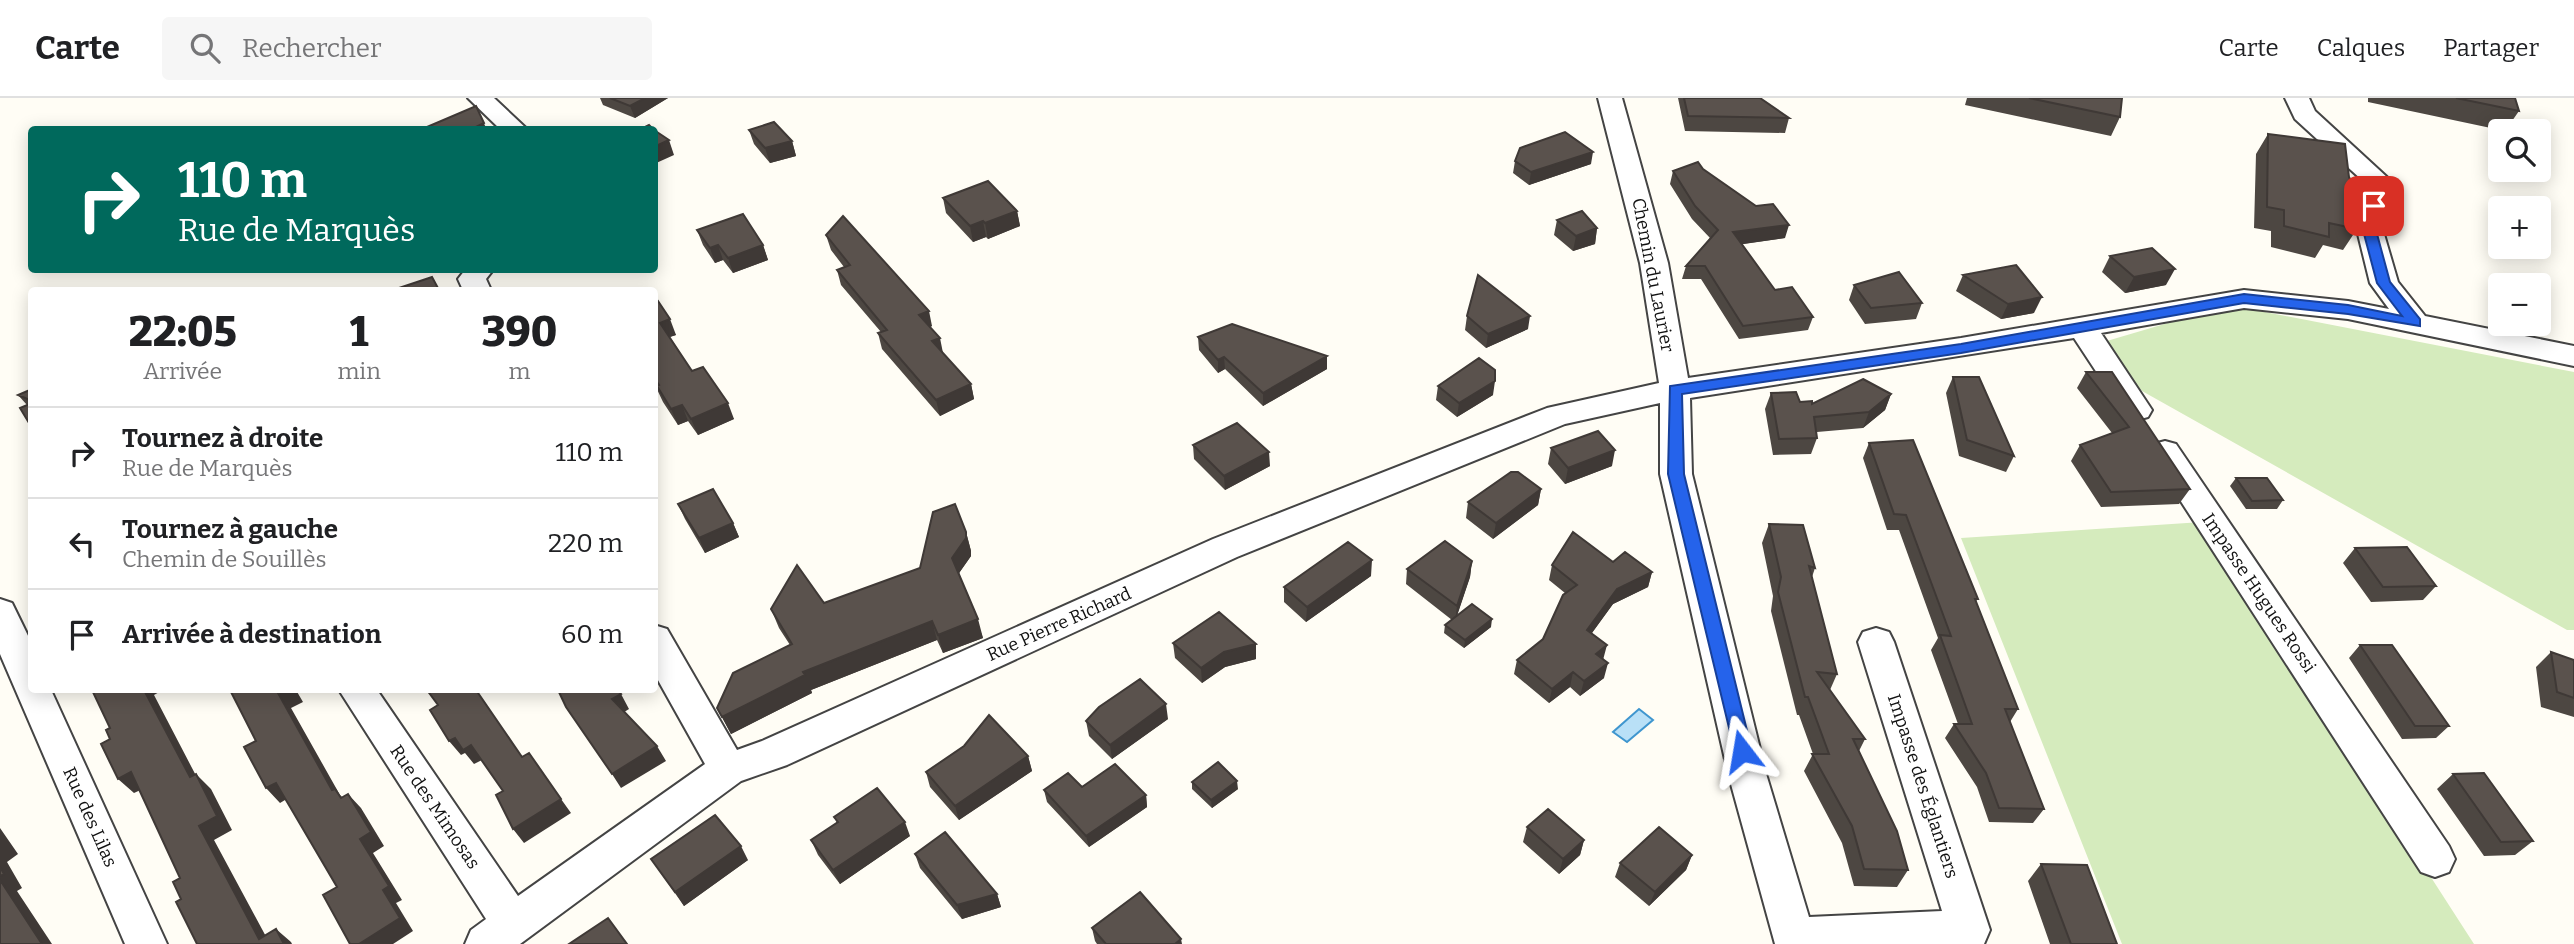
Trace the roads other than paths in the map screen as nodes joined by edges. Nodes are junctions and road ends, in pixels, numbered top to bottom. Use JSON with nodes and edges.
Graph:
{"nodes":[{"id":1,"x":480,"y":98,"type":"edge"},
{"id":2,"x":1610,"y":98,"type":"edge"},
{"id":3,"x":2297,"y":98,"type":"edge"},
{"id":4,"x":512,"y":126,"type":"edge"},
{"id":5,"x":2415,"y":323,"type":"junction"},
{"id":6,"x":2082,"y":327,"type":"junction"},
{"id":7,"x":2574,"y":356,"type":"edge"},
{"id":8,"x":1675,"y":390,"type":"junction"},
{"id":9,"x":0,"y":613,"type":"edge"},
{"id":10,"x":1876,"y":642,"type":"dead end"},
{"id":11,"x":658,"y":646,"type":"edge"},
{"id":12,"x":23,"y":671,"type":"edge"},
{"id":13,"x":33,"y":693,"type":"edge"},
{"id":14,"x":359,"y":693,"type":"edge"},
{"id":15,"x":728,"y":769,"type":"junction"},
{"id":16,"x":2435,"y":859,"type":"dead end"},
{"id":17,"x":500,"y":934,"type":"edge"},
{"id":18,"x":1971,"y":937,"type":"edge"},
{"id":19,"x":1796,"y":940,"type":"edge"},
{"id":20,"x":146,"y":944,"type":"edge"}],
"edges":[{"from":1,"to":4,"type":"street"},
{"from":2,"to":8,"type":"street","name":"Chemin du Laurier"},
{"from":3,"to":5,"type":"street"},
{"from":5,"to":6,"type":"street","name":"Rue Pierre Richard"},
{"from":5,"to":7,"type":"street","name":"Rue Pierre Richard"},
{"from":6,"to":8,"type":"street","name":"Rue Pierre Richard"},
{"from":6,"to":16,"type":"street","name":"Impasse Hugues Rossi"},
{"from":8,"to":15,"type":"street","name":"Rue Pierre Richard"},
{"from":8,"to":19,"type":"street","name":"Chemin du Laurier"},
{"from":9,"to":12,"type":"street","name":"Rue des Lilas"},
{"from":10,"to":18,"type":"street","name":"Impasse des Églantiers"},
{"from":11,"to":15,"type":"street"},
{"from":13,"to":20,"type":"street","name":"Rue des Lilas"},
{"from":14,"to":17,"type":"street","name":"Rue des Mimosas"},
{"from":15,"to":17,"type":"street","name":"Rue Pierre Richard"},
{"from":18,"to":19,"type":"street","name":"Impasse des Églantiers"}]}
